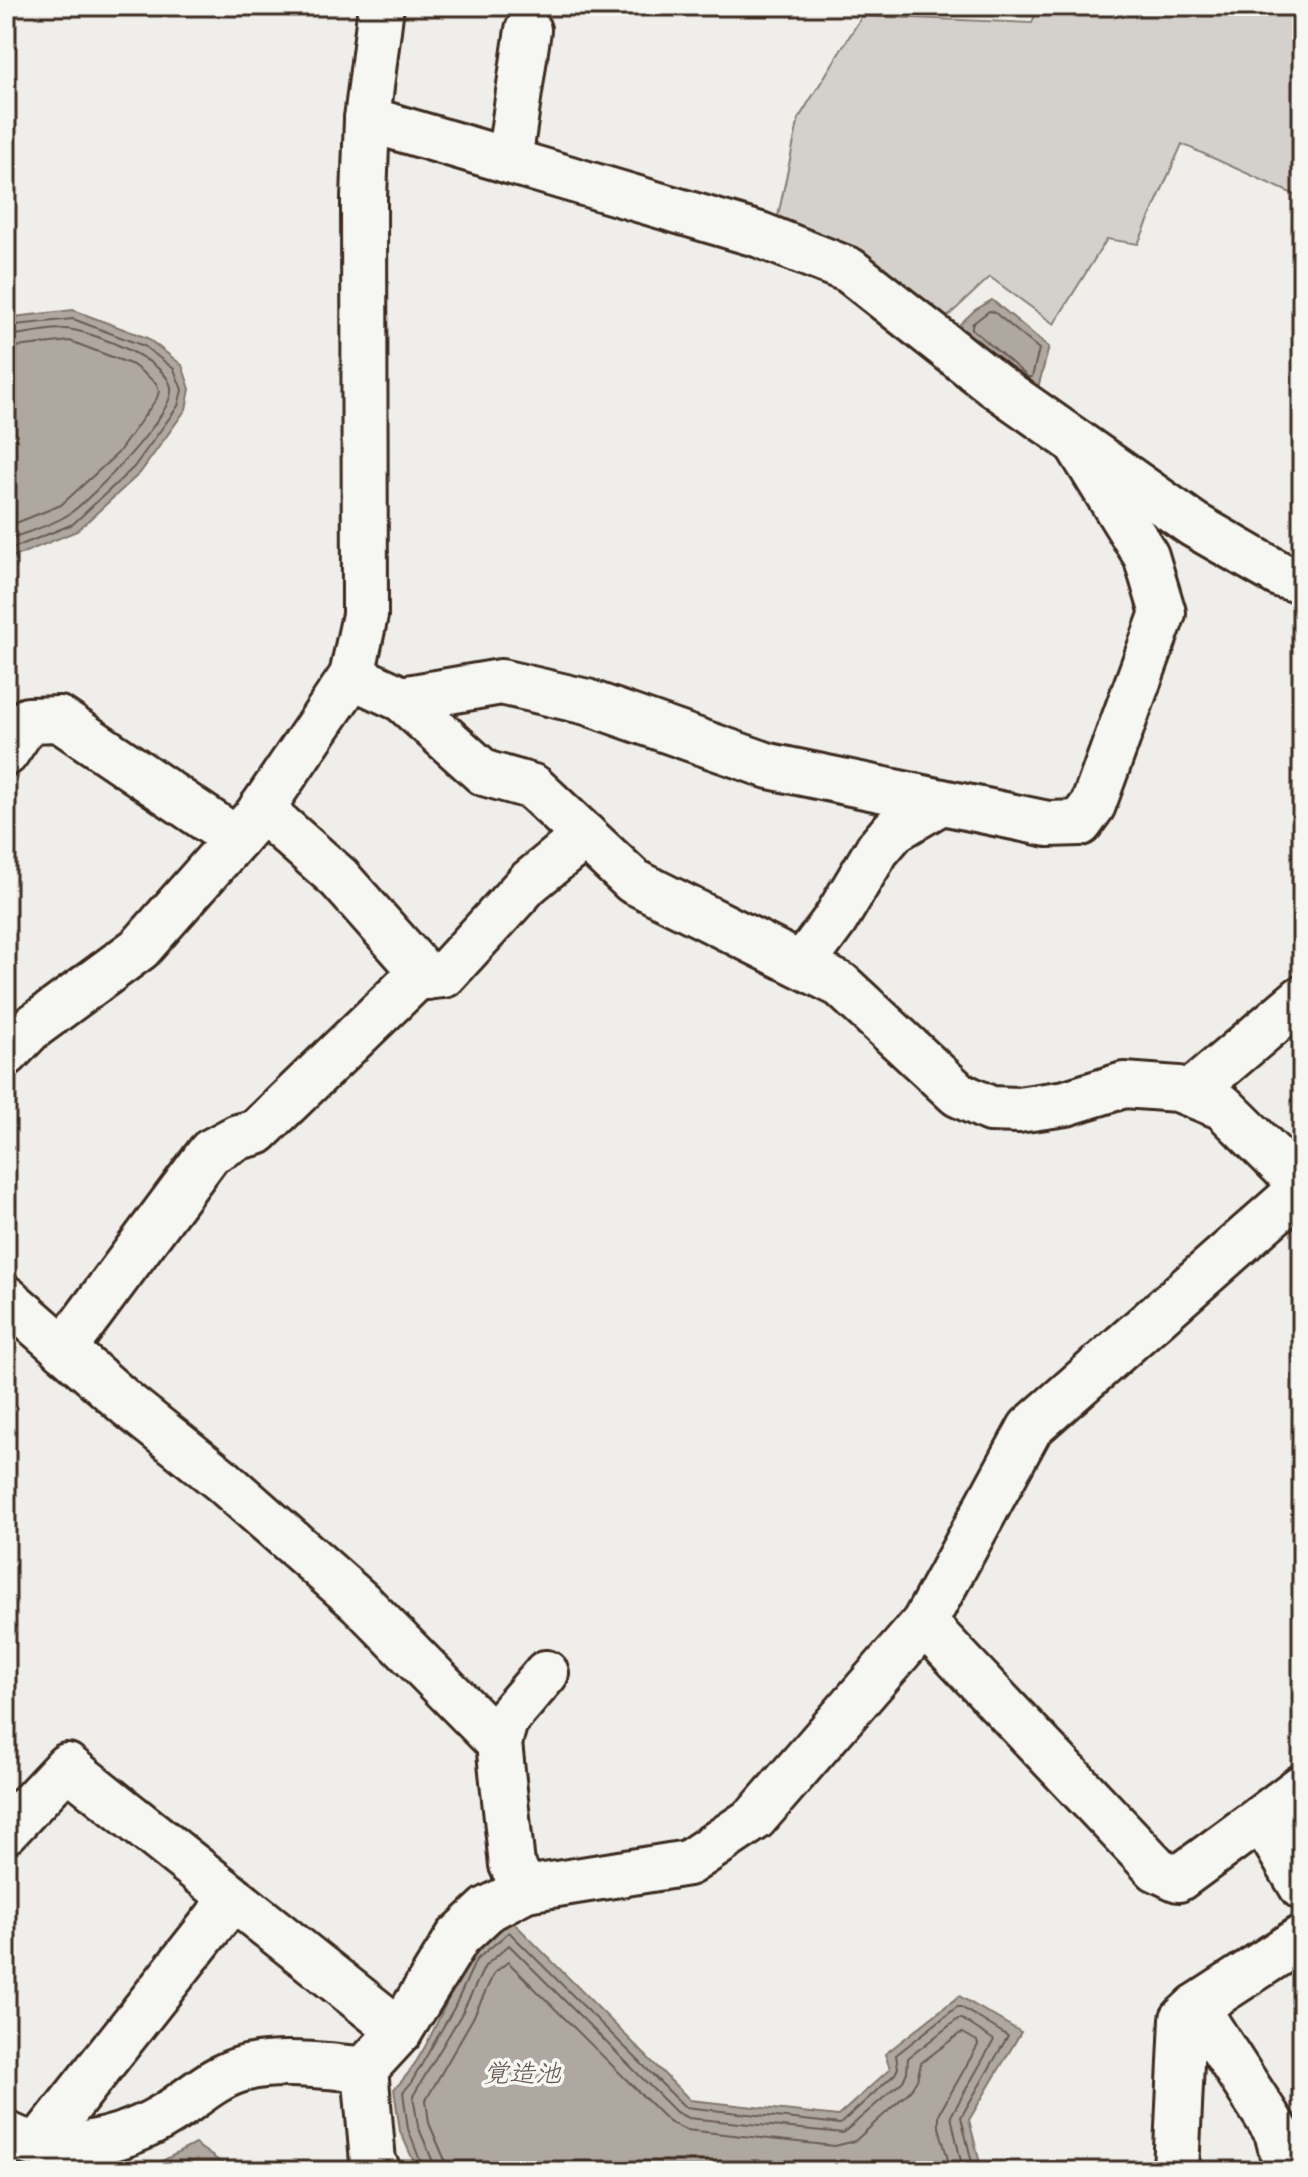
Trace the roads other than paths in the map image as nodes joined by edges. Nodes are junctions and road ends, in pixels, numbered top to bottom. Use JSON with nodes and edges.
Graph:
{"nodes":[{"id":1,"x":381,"y":6,"type":"edge"},
{"id":2,"x":528,"y":30,"type":"dead end"},
{"id":3,"x":367,"y":119,"type":"junction"},
{"id":4,"x":509,"y":161,"type":"junction"},
{"id":5,"x":1076,"y":442,"type":"junction"},
{"id":6,"x":1302,"y":581,"type":"edge"},
{"id":7,"x":352,"y":676,"type":"junction"},
{"id":8,"x":402,"y":699,"type":"junction"},
{"id":9,"x":13,"y":726,"type":"edge"},
{"id":10,"x":941,"y":802,"type":"junction"},
{"id":11,"x":249,"y":824,"type":"junction"},
{"id":12,"x":585,"y":836,"type":"junction"},
{"id":13,"x":802,"y":965,"type":"junction"},
{"id":14,"x":427,"y":977,"type":"junction"},
{"id":15,"x":1302,"y":998,"type":"edge"},
{"id":16,"x":6,"y":1054,"type":"edge"},
{"id":17,"x":1190,"y":1093,"type":"junction"},
{"id":18,"x":1302,"y":1186,"type":"edge"},
{"id":19,"x":6,"y":1298,"type":"edge"},
{"id":20,"x":64,"y":1349,"type":"junction"},
{"id":21,"x":924,"y":1623,"type":"junction"},
{"id":22,"x":546,"y":1673,"type":"dead end"},
{"id":23,"x":499,"y":1743,"type":"junction"},
{"id":24,"x":1302,"y":1787,"type":"edge"},
{"id":25,"x":1261,"y":1818,"type":"junction"},
{"id":26,"x":6,"y":1831,"type":"edge"},
{"id":27,"x":1302,"y":1887,"type":"edge"},
{"id":28,"x":526,"y":1889,"type":"junction"},
{"id":29,"x":232,"y":1899,"type":"junction"},
{"id":30,"x":1302,"y":1938,"type":"edge"},
{"id":31,"x":1196,"y":2007,"type":"junction"},
{"id":32,"x":400,"y":2031,"type":"junction"},
{"id":33,"x":365,"y":2069,"type":"junction"},
{"id":34,"x":23,"y":2139,"type":"edge"},
{"id":35,"x":378,"y":2171,"type":"edge"},
{"id":36,"x":1176,"y":2171,"type":"edge"},
{"id":37,"x":1287,"y":2171,"type":"edge"}],
"edges":[{"from":1,"to":3,"type":"street"},
{"from":2,"to":4,"type":"street"},
{"from":3,"to":4,"type":"street"},
{"from":3,"to":7,"type":"street"},
{"from":4,"to":5,"type":"street"},
{"from":5,"to":6,"type":"street"},
{"from":5,"to":10,"type":"street"},
{"from":7,"to":8,"type":"street"},
{"from":7,"to":11,"type":"street"},
{"from":8,"to":10,"type":"street"},
{"from":8,"to":12,"type":"street"},
{"from":9,"to":11,"type":"street"},
{"from":10,"to":13,"type":"street"},
{"from":11,"to":14,"type":"street"},
{"from":11,"to":16,"type":"street"},
{"from":12,"to":13,"type":"street"},
{"from":12,"to":14,"type":"street"},
{"from":13,"to":17,"type":"street"},
{"from":14,"to":20,"type":"street"},
{"from":15,"to":17,"type":"street"},
{"from":17,"to":18,"type":"street"},
{"from":18,"to":21,"type":"street"},
{"from":19,"to":20,"type":"street"},
{"from":20,"to":23,"type":"street"},
{"from":21,"to":25,"type":"street"},
{"from":21,"to":28,"type":"street"},
{"from":22,"to":23,"type":"street"},
{"from":23,"to":28,"type":"street"},
{"from":24,"to":25,"type":"street"},
{"from":25,"to":27,"type":"street"},
{"from":26,"to":29,"type":"street"},
{"from":28,"to":32,"type":"street"},
{"from":29,"to":32,"type":"street"},
{"from":29,"to":34,"type":"street"},
{"from":30,"to":31,"type":"street"},
{"from":31,"to":36,"type":"street"},
{"from":31,"to":37,"type":"street"},
{"from":32,"to":33,"type":"street"},
{"from":33,"to":34,"type":"street"},
{"from":33,"to":35,"type":"street"}]}
